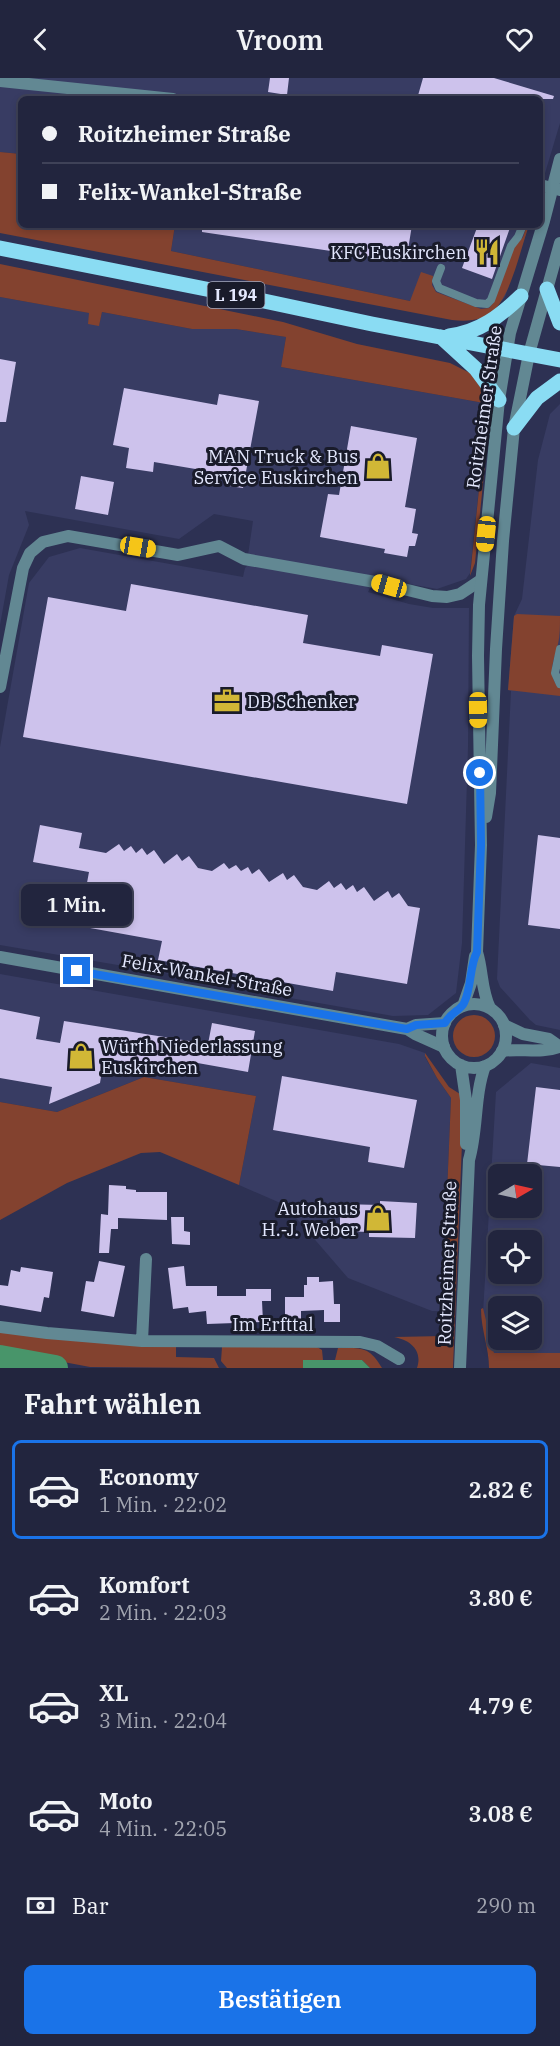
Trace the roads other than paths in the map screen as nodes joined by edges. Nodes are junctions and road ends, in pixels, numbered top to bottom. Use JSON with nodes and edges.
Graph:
{"nodes":[{"id":1,"x":0,"y":81,"type":"edge"},
{"id":2,"x":144,"y":96,"type":"edge"},
{"id":3,"x":560,"y":159,"type":"edge"},
{"id":4,"x":556,"y":189,"type":"edge"},
{"id":5,"x":522,"y":228,"type":"edge"},
{"id":6,"x":560,"y":243,"type":"edge"},
{"id":7,"x":0,"y":248,"type":"edge"},
{"id":8,"x":441,"y":268,"type":"dead end"},
{"id":9,"x":547,"y":289,"type":"junction"},
{"id":10,"x":521,"y":296,"type":"junction"},
{"id":11,"x":560,"y":323,"type":"edge"},
{"id":12,"x":441,"y":337,"type":"junction"},
{"id":13,"x":506,"y":349,"type":"junction"},
{"id":14,"x":530,"y":354,"type":"junction"},
{"id":15,"x":560,"y":360,"type":"edge"},
{"id":16,"x":560,"y":381,"type":"edge"},
{"id":17,"x":499,"y":400,"type":"junction"},
{"id":18,"x":514,"y":428,"type":"junction"},
{"id":19,"x":481,"y":580,"type":"junction"},
{"id":20,"x":560,"y":649,"type":"edge"},
{"id":21,"x":560,"y":684,"type":"edge"},
{"id":22,"x":0,"y":687,"type":"edge"},
{"id":23,"x":481,"y":845,"type":"junction"},
{"id":24,"x":477,"y":952,"type":"junction"},
{"id":25,"x":0,"y":957,"type":"edge"},
{"id":26,"x":463,"y":1006,"type":"junction"},
{"id":27,"x":490,"y":1008,"type":"junction"},
{"id":28,"x":445,"y":1023,"type":"junction"},
{"id":29,"x":504,"y":1025,"type":"junction"},
{"id":30,"x":407,"y":1029,"type":"junction"},
{"id":31,"x":444,"y":1047,"type":"junction"},
{"id":32,"x":559,"y":1047,"type":"edge"},
{"id":33,"x":502,"y":1051,"type":"junction"},
{"id":34,"x":461,"y":1065,"type":"junction"},
{"id":35,"x":485,"y":1066,"type":"junction"},
{"id":36,"x":469,"y":1160,"type":"junction"},
{"id":37,"x":146,"y":1259,"type":"dead end"},
{"id":38,"x":0,"y":1327,"type":"edge"},
{"id":39,"x":142,"y":1341,"type":"junction"},
{"id":40,"x":399,"y":1359,"type":"dead end"},
{"id":41,"x":460,"y":1368,"type":"edge"}],
"edges":[{"from":1,"to":2,"type":"street"},
{"from":3,"to":4,"type":"street","name":"Roitzheimer Straße"},
{"from":4,"to":10,"type":"street","name":"Roitzheimer Straße"},
{"from":5,"to":8,"type":"lane"},
{"from":6,"to":9,"type":"street","name":"Roitzheimer Straße"},
{"from":7,"to":12,"type":"main road","number":"L 194"},
{"from":9,"to":11,"type":"main road"},
{"from":9,"to":14,"type":"street","name":"Roitzheimer Straße"},
{"from":10,"to":12,"type":"main road","number":"L 194"},
{"from":10,"to":13,"type":"street","name":"Roitzheimer Straße"},
{"from":12,"to":13,"type":"main road","number":"L 194"},
{"from":12,"to":17,"type":"main road"},
{"from":13,"to":14,"type":"main road","number":"L 194"},
{"from":13,"to":17,"type":"street","name":"Roitzheimer Straße"},
{"from":14,"to":15,"type":"main road","number":"L 194"},
{"from":14,"to":18,"type":"street","name":"Roitzheimer Straße"},
{"from":16,"to":18,"type":"main road"},
{"from":17,"to":19,"type":"street","name":"Roitzheimer Straße"},
{"from":18,"to":23,"type":"street","name":"Roitzheimer Straße"},
{"from":19,"to":22,"type":"street"},
{"from":19,"to":23,"type":"street","name":"Roitzheimer Straße"},
{"from":20,"to":21,"type":"lane"},
{"from":23,"to":24,"type":"street","name":"Roitzheimer Straße"},
{"from":24,"to":26,"type":"street","name":"Roitzheimer Straße"},
{"from":24,"to":27,"type":"street","name":"Roitzheimer Straße"},
{"from":25,"to":30,"type":"street","name":"Felix-Wankel-Straße"},
{"from":26,"to":27,"type":"street"},
{"from":26,"to":28,"type":"street"},
{"from":27,"to":29,"type":"street"},
{"from":28,"to":30,"type":"street","name":"Felix-Wankel-Straße"},
{"from":28,"to":31,"type":"street"},
{"from":29,"to":32,"type":"street"},
{"from":29,"to":33,"type":"street"},
{"from":30,"to":31,"type":"street","name":"Felix-Wankel-Straße"},
{"from":31,"to":34,"type":"street"},
{"from":32,"to":33,"type":"street"},
{"from":33,"to":35,"type":"street"},
{"from":34,"to":35,"type":"street"},
{"from":34,"to":36,"type":"street","name":"Roitzheimer Straße"},
{"from":35,"to":36,"type":"street","name":"Roitzheimer Straße"},
{"from":36,"to":41,"type":"street","name":"Roitzheimer Straße"},
{"from":37,"to":39,"type":"street"},
{"from":38,"to":39,"type":"street","name":"Im Erfttal"},
{"from":39,"to":40,"type":"street","name":"Im Erfttal"}]}
